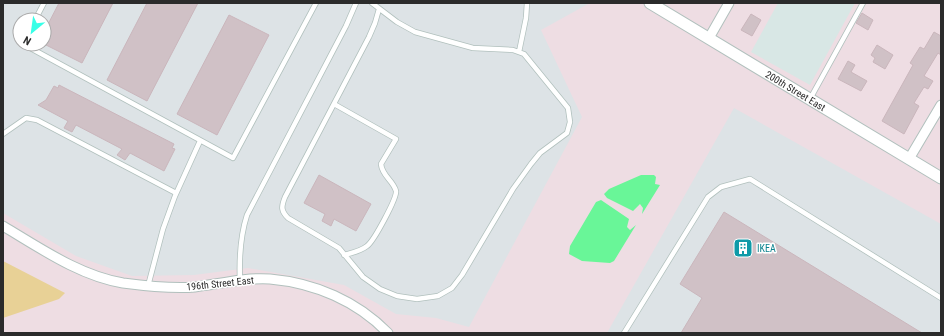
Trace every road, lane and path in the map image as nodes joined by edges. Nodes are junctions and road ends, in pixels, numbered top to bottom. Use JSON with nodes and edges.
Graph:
{"nodes":[{"id":1,"x":44,"y":3,"type":"edge"},
{"id":2,"x":316,"y":3,"type":"edge"},
{"id":3,"x":356,"y":3,"type":"edge"},
{"id":4,"x":372,"y":3,"type":"edge"},
{"id":5,"x":527,"y":3,"type":"edge"},
{"id":6,"x":650,"y":3,"type":"edge"},
{"id":7,"x":729,"y":3,"type":"edge"},
{"id":8,"x":863,"y":3,"type":"edge"},
{"id":9,"x":378,"y":9,"type":"junction"},
{"id":10,"x":39,"y":12,"type":"edge"},
{"id":11,"x":709,"y":38,"type":"junction"},
{"id":12,"x":39,"y":52,"type":"edge"},
{"id":13,"x":519,"y":52,"type":"junction"},
{"id":14,"x":810,"y":99,"type":"junction"},
{"id":15,"x":334,"y":104,"type":"junction"},
{"id":16,"x":941,"y":105,"type":"edge"},
{"id":17,"x":3,"y":134,"type":"edge"},
{"id":18,"x":200,"y":141,"type":"junction"},
{"id":19,"x":909,"y":159,"type":"junction"},
{"id":20,"x":941,"y":178,"type":"edge"},
{"id":21,"x":176,"y":194,"type":"junction"},
{"id":22,"x":3,"y":226,"type":"edge"},
{"id":23,"x":344,"y":255,"type":"junction"},
{"id":24,"x":240,"y":281,"type":"junction"},
{"id":25,"x":148,"y":286,"type":"junction"},
{"id":26,"x":941,"y":298,"type":"edge"},
{"id":27,"x":388,"y":333,"type":"edge"},
{"id":28,"x":624,"y":333,"type":"edge"}],
"edges":[{"from":1,"to":10,"type":"lane"},
{"from":2,"to":18,"type":"lane"},
{"from":3,"to":24,"type":"lane"},
{"from":4,"to":9,"type":"lane"},
{"from":5,"to":13,"type":"lane"},
{"from":6,"to":11,"type":"street","name":"200th Street East"},
{"from":7,"to":11,"type":"street"},
{"from":8,"to":14,"type":"lane"},
{"from":9,"to":13,"type":"lane"},
{"from":9,"to":15,"type":"lane"},
{"from":11,"to":14,"type":"street","name":"200th Street East"},
{"from":12,"to":18,"type":"lane"},
{"from":13,"to":23,"type":"lane"},
{"from":14,"to":19,"type":"street","name":"200th Street East"},
{"from":15,"to":23,"type":"lane"},
{"from":15,"to":23,"type":"lane"},
{"from":16,"to":19,"type":"street"},
{"from":17,"to":21,"type":"lane"},
{"from":18,"to":21,"type":"lane"},
{"from":19,"to":20,"type":"street","name":"200th Street East"},
{"from":21,"to":25,"type":"lane"},
{"from":22,"to":25,"type":"street","name":"196th Street East"},
{"from":24,"to":25,"type":"street","name":"196th Street East"},
{"from":24,"to":27,"type":"street","name":"196th Street East"},
{"from":26,"to":28,"type":"lane"}]}
